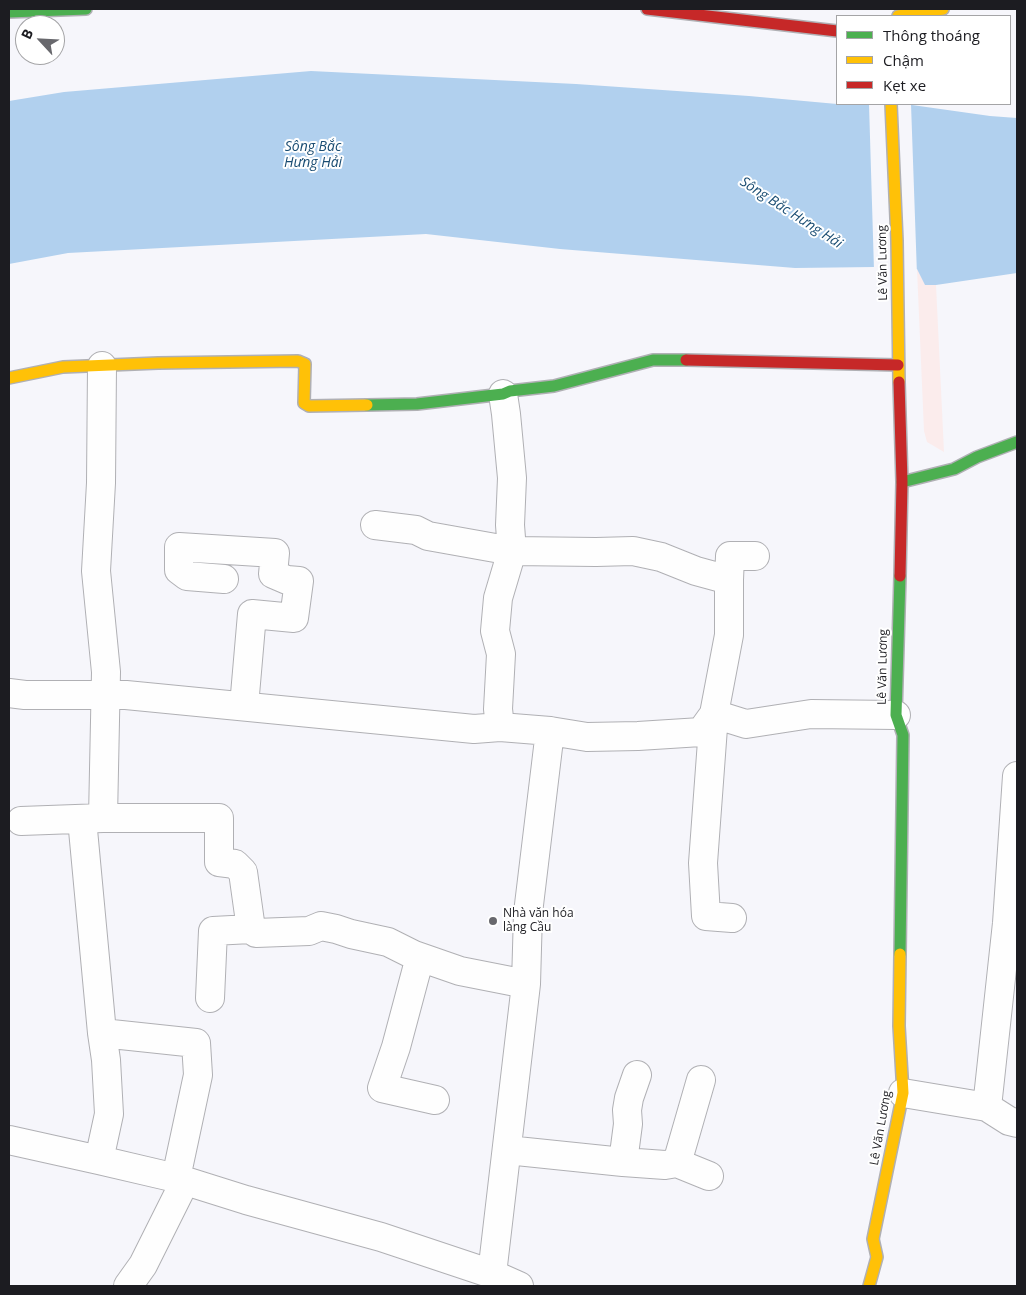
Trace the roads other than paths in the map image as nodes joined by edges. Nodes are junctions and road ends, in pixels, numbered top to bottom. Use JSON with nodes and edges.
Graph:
{"nodes":[{"id":1,"x":86,"y":9,"type":"edge"},
{"id":2,"x":647,"y":9,"type":"edge"},
{"id":3,"x":943,"y":9,"type":"edge"},
{"id":4,"x":54,"y":10,"type":"edge"},
{"id":5,"x":9,"y":12,"type":"edge"},
{"id":6,"x":714,"y":12,"type":"edge"},
{"id":7,"x":904,"y":15,"type":"edge"},
{"id":8,"x":836,"y":31,"type":"edge"},
{"id":9,"x":891,"y":105,"type":"edge"},
{"id":10,"x":898,"y":365,"type":"junction"},
{"id":11,"x":102,"y":366,"type":"junction"},
{"id":12,"x":9,"y":378,"type":"edge"},
{"id":13,"x":503,"y":394,"type":"junction"},
{"id":14,"x":1017,"y":442,"type":"edge"},
{"id":15,"x":902,"y":482,"type":"junction"},
{"id":16,"x":375,"y":524,"type":"dead end"},
{"id":17,"x":512,"y":551,"type":"junction"},
{"id":18,"x":755,"y":556,"type":"dead end"},
{"id":19,"x":224,"y":579,"type":"dead end"},
{"id":20,"x":729,"y":580,"type":"junction"},
{"id":21,"x":9,"y":693,"type":"edge"},
{"id":22,"x":106,"y":695,"type":"junction"},
{"id":23,"x":244,"y":706,"type":"junction"},
{"id":24,"x":714,"y":714,"type":"junction"},
{"id":25,"x":896,"y":715,"type":"junction"},
{"id":26,"x":500,"y":726,"type":"junction"},
{"id":27,"x":550,"y":731,"type":"junction"},
{"id":28,"x":1017,"y":776,"type":"edge"},
{"id":29,"x":93,"y":819,"type":"junction"},
{"id":30,"x":21,"y":822,"type":"dead end"},
{"id":31,"x":732,"y":918,"type":"dead end"},
{"id":32,"x":252,"y":929,"type":"junction"},
{"id":33,"x":420,"y":957,"type":"junction"},
{"id":34,"x":526,"y":984,"type":"junction"},
{"id":35,"x":210,"y":998,"type":"dead end"},
{"id":36,"x":102,"y":1033,"type":"junction"},
{"id":37,"x":637,"y":1075,"type":"dead end"},
{"id":38,"x":701,"y":1080,"type":"dead end"},
{"id":39,"x":903,"y":1093,"type":"junction"},
{"id":40,"x":435,"y":1100,"type":"dead end"},
{"id":41,"x":987,"y":1107,"type":"junction"},
{"id":42,"x":1017,"y":1123,"type":"edge"},
{"id":43,"x":9,"y":1140,"type":"edge"},
{"id":44,"x":507,"y":1150,"type":"junction"},
{"id":45,"x":99,"y":1160,"type":"junction"},
{"id":46,"x":623,"y":1162,"type":"junction"},
{"id":47,"x":677,"y":1163,"type":"junction"},
{"id":48,"x":709,"y":1176,"type":"dead end"},
{"id":49,"x":180,"y":1180,"type":"junction"},
{"id":50,"x":506,"y":1282,"type":"edge"},
{"id":51,"x":128,"y":1286,"type":"edge"},
{"id":52,"x":869,"y":1286,"type":"edge"}],
"edges":[{"from":1,"to":4,"type":"main road"},
{"from":2,"to":6,"type":"main road"},
{"from":3,"to":7,"type":"main road"},
{"from":4,"to":5,"type":"main road"},
{"from":6,"to":8,"type":"main road"},
{"from":9,"to":10,"type":"main road","name":"Lê Văn Lương"},
{"from":10,"to":13,"type":"main road"},
{"from":10,"to":15,"type":"main road","name":"Lê Văn Lương"},
{"from":11,"to":12,"type":"main road"},
{"from":11,"to":13,"type":"main road"},
{"from":11,"to":22,"type":"street"},
{"from":13,"to":17,"type":"street"},
{"from":14,"to":15,"type":"main road"},
{"from":15,"to":25,"type":"main road","name":"Lê Văn Lương"},
{"from":16,"to":17,"type":"street"},
{"from":17,"to":20,"type":"street"},
{"from":17,"to":26,"type":"street"},
{"from":18,"to":20,"type":"street"},
{"from":19,"to":23,"type":"street"},
{"from":20,"to":24,"type":"street"},
{"from":21,"to":22,"type":"street"},
{"from":22,"to":23,"type":"street"},
{"from":22,"to":29,"type":"street"},
{"from":23,"to":26,"type":"street"},
{"from":24,"to":25,"type":"street"},
{"from":24,"to":27,"type":"street"},
{"from":24,"to":31,"type":"street"},
{"from":25,"to":39,"type":"main road","name":"Lê Văn Lương"},
{"from":26,"to":27,"type":"street"},
{"from":27,"to":34,"type":"street"},
{"from":28,"to":41,"type":"street"},
{"from":29,"to":30,"type":"street"},
{"from":29,"to":32,"type":"street"},
{"from":29,"to":36,"type":"street"},
{"from":32,"to":33,"type":"street"},
{"from":32,"to":35,"type":"street"},
{"from":33,"to":34,"type":"street"},
{"from":33,"to":40,"type":"street"},
{"from":34,"to":44,"type":"street"},
{"from":36,"to":45,"type":"street"},
{"from":36,"to":49,"type":"street"},
{"from":37,"to":46,"type":"street"},
{"from":38,"to":47,"type":"street"},
{"from":39,"to":41,"type":"street"},
{"from":39,"to":52,"type":"main road","name":"Lê Văn Lương"},
{"from":41,"to":42,"type":"street"},
{"from":43,"to":45,"type":"street"},
{"from":44,"to":46,"type":"street"},
{"from":44,"to":50,"type":"street"},
{"from":45,"to":49,"type":"street"},
{"from":46,"to":47,"type":"street"},
{"from":47,"to":48,"type":"street"},
{"from":49,"to":50,"type":"street"},
{"from":49,"to":51,"type":"street"}]}
